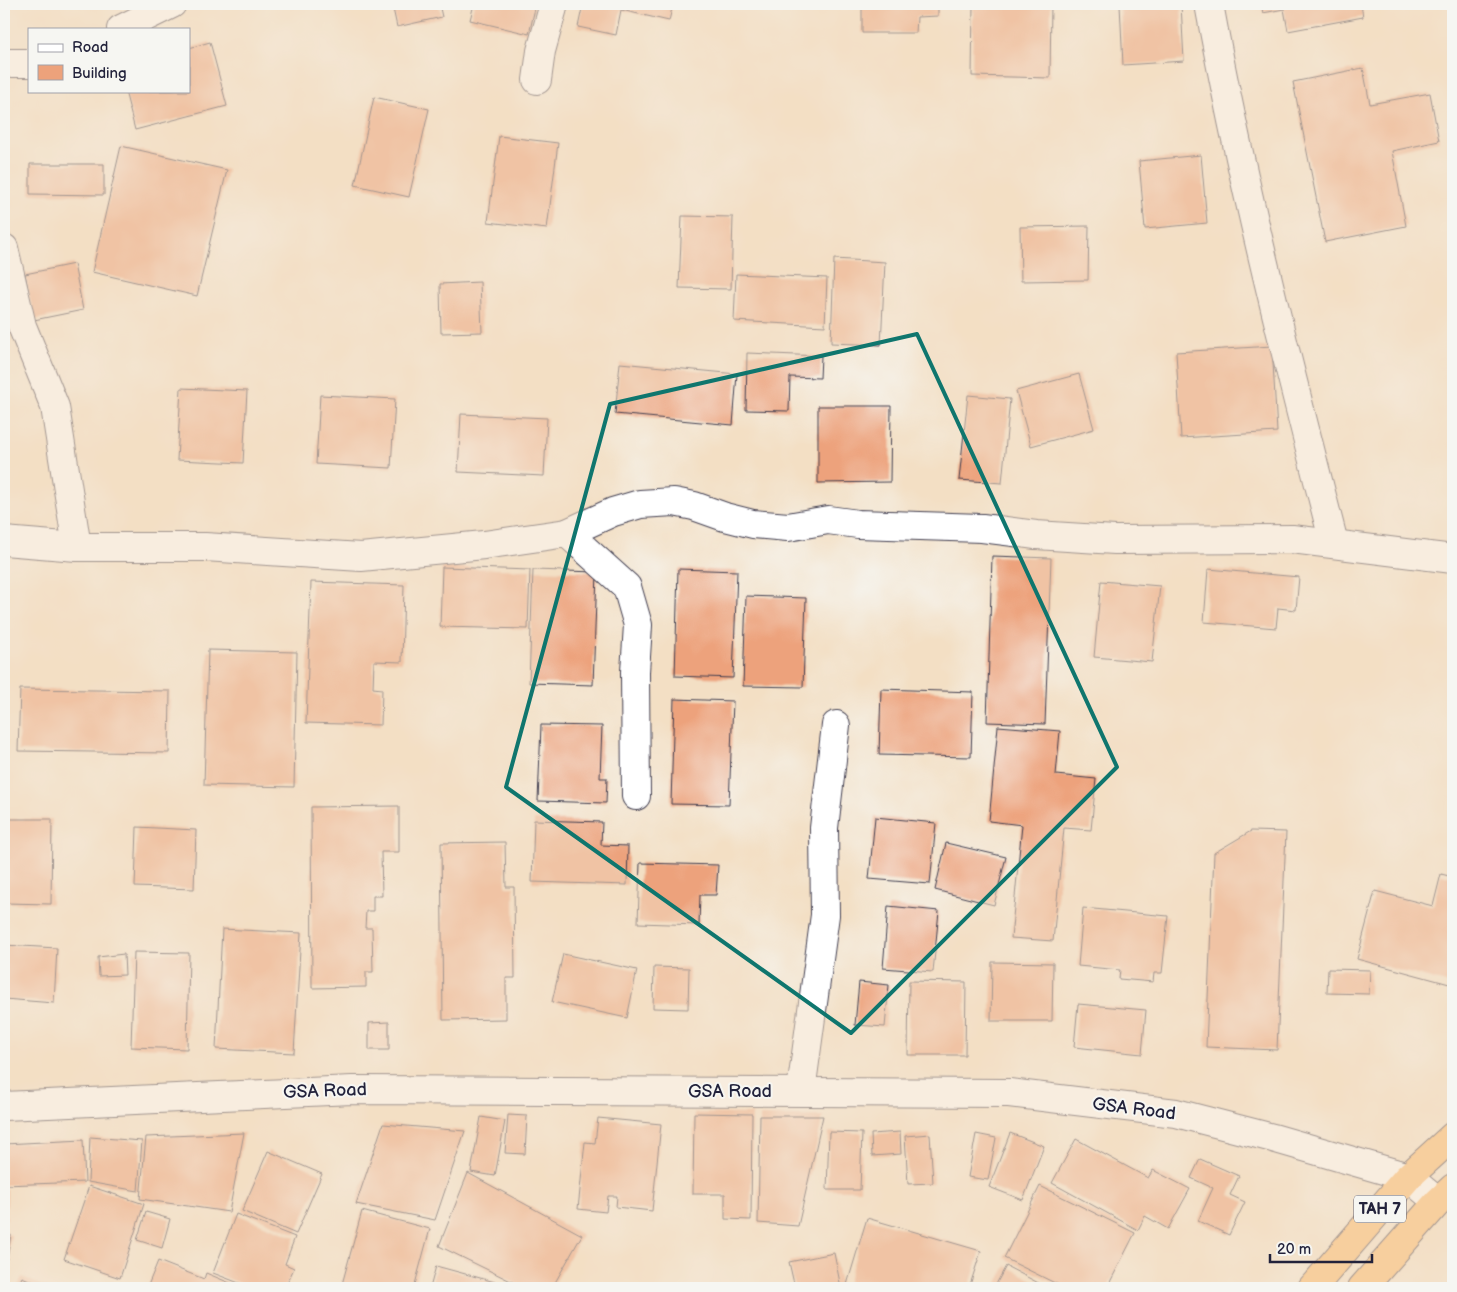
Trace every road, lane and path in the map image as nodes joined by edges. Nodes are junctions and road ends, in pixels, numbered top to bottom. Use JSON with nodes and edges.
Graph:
{"nodes":[{"id":1,"x":172,"y":4,"type":"edge"},
{"id":2,"x":554,"y":4,"type":"edge"},
{"id":3,"x":1208,"y":4,"type":"edge"},
{"id":4,"x":123,"y":28,"type":"edge"},
{"id":5,"x":4,"y":63,"type":"edge"},
{"id":6,"x":28,"y":63,"type":"edge"},
{"id":7,"x":537,"y":80,"type":"dead end"},
{"id":8,"x":4,"y":248,"type":"edge"},
{"id":9,"x":567,"y":533,"type":"junction"},
{"id":10,"x":4,"y":541,"type":"edge"},
{"id":11,"x":1334,"y":543,"type":"junction"},
{"id":12,"x":77,"y":547,"type":"junction"},
{"id":13,"x":1453,"y":560,"type":"edge"},
{"id":14,"x":836,"y":725,"type":"dead end"},
{"id":15,"x":636,"y":796,"type":"dead end"},
{"id":16,"x":801,"y":1091,"type":"junction"},
{"id":17,"x":4,"y":1106,"type":"edge"},
{"id":18,"x":1453,"y":1136,"type":"edge"},
{"id":19,"x":1408,"y":1177,"type":"junction"},
{"id":20,"x":1446,"y":1195,"type":"edge"},
{"id":21,"x":1312,"y":1288,"type":"edge"},
{"id":22,"x":1362,"y":1288,"type":"edge"}],
"edges":[{"from":1,"to":4,"type":"street"},
{"from":2,"to":7,"type":"street"},
{"from":3,"to":11,"type":"street"},
{"from":5,"to":6,"type":"street"},
{"from":8,"to":12,"type":"street"},
{"from":9,"to":11,"type":"street"},
{"from":9,"to":12,"type":"street"},
{"from":9,"to":15,"type":"street"},
{"from":10,"to":12,"type":"street"},
{"from":11,"to":13,"type":"street"},
{"from":14,"to":16,"type":"street"},
{"from":16,"to":17,"type":"street","name":"GSA Road"},
{"from":16,"to":19,"type":"street","name":"GSA Road"},
{"from":18,"to":19,"type":"highway","number":"TAH 7"},
{"from":19,"to":20,"type":"street","name":"GSA Road"},
{"from":19,"to":21,"type":"highway","number":"TAH 7"},
{"from":20,"to":22,"type":"highway","number":"TAH 7"}]}
